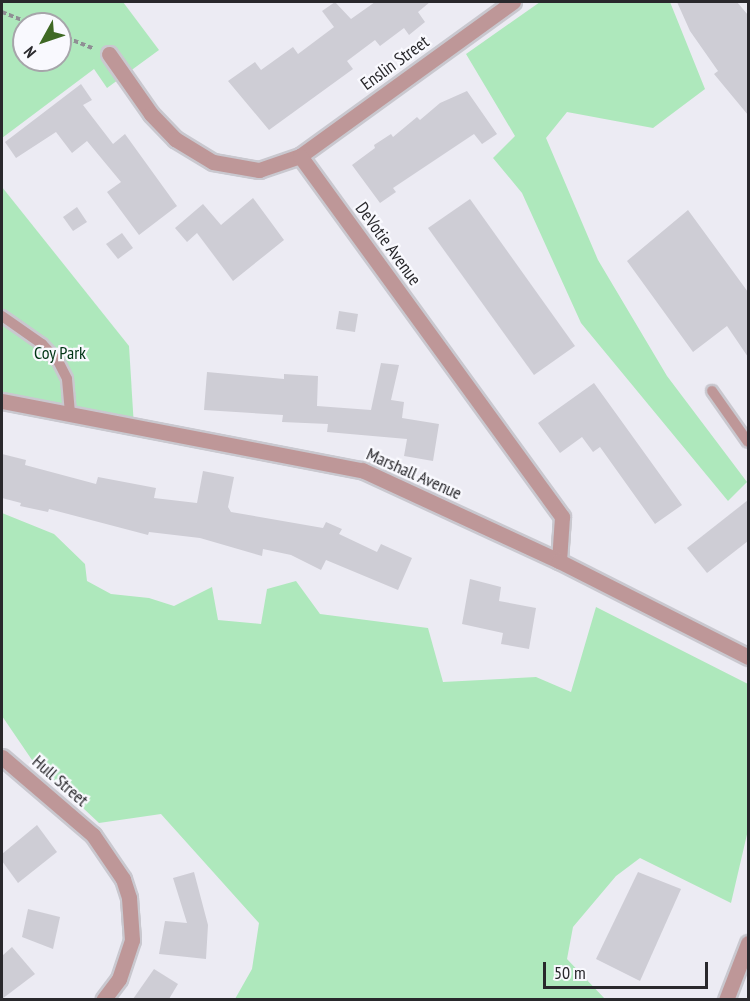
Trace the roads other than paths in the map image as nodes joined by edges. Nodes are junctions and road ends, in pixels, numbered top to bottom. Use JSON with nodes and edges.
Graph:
{"nodes":[{"id":1,"x":513,"y":2,"type":"edge"},
{"id":2,"x":109,"y":54,"type":"road end"},
{"id":3,"x":300,"y":156,"type":"junction"},
{"id":4,"x":2,"y":316,"type":"edge"},
{"id":5,"x":711,"y":391,"type":"dead end"},
{"id":6,"x":2,"y":401,"type":"edge"},
{"id":7,"x":70,"y":414,"type":"junction"},
{"id":8,"x":748,"y":442,"type":"edge"},
{"id":9,"x":559,"y":561,"type":"junction"},
{"id":10,"x":748,"y":657,"type":"edge"},
{"id":11,"x":2,"y":757,"type":"edge"},
{"id":12,"x":748,"y":943,"type":"edge"},
{"id":13,"x":104,"y":999,"type":"edge"},
{"id":14,"x":726,"y":999,"type":"edge"}],
"edges":[{"from":1,"to":3,"type":"street","name":"Enslin Street"},
{"from":2,"to":3,"type":"street"},
{"from":3,"to":9,"type":"street","name":"DeVotie Avenue"},
{"from":4,"to":7,"type":"lane"},
{"from":5,"to":8,"type":"lane"},
{"from":6,"to":7,"type":"street","name":"Marshall Avenue"},
{"from":7,"to":9,"type":"street","name":"Marshall Avenue"},
{"from":9,"to":10,"type":"street","name":"Marshall Avenue"},
{"from":11,"to":13,"type":"street","name":"Hull Street"},
{"from":12,"to":14,"type":"street"}]}
